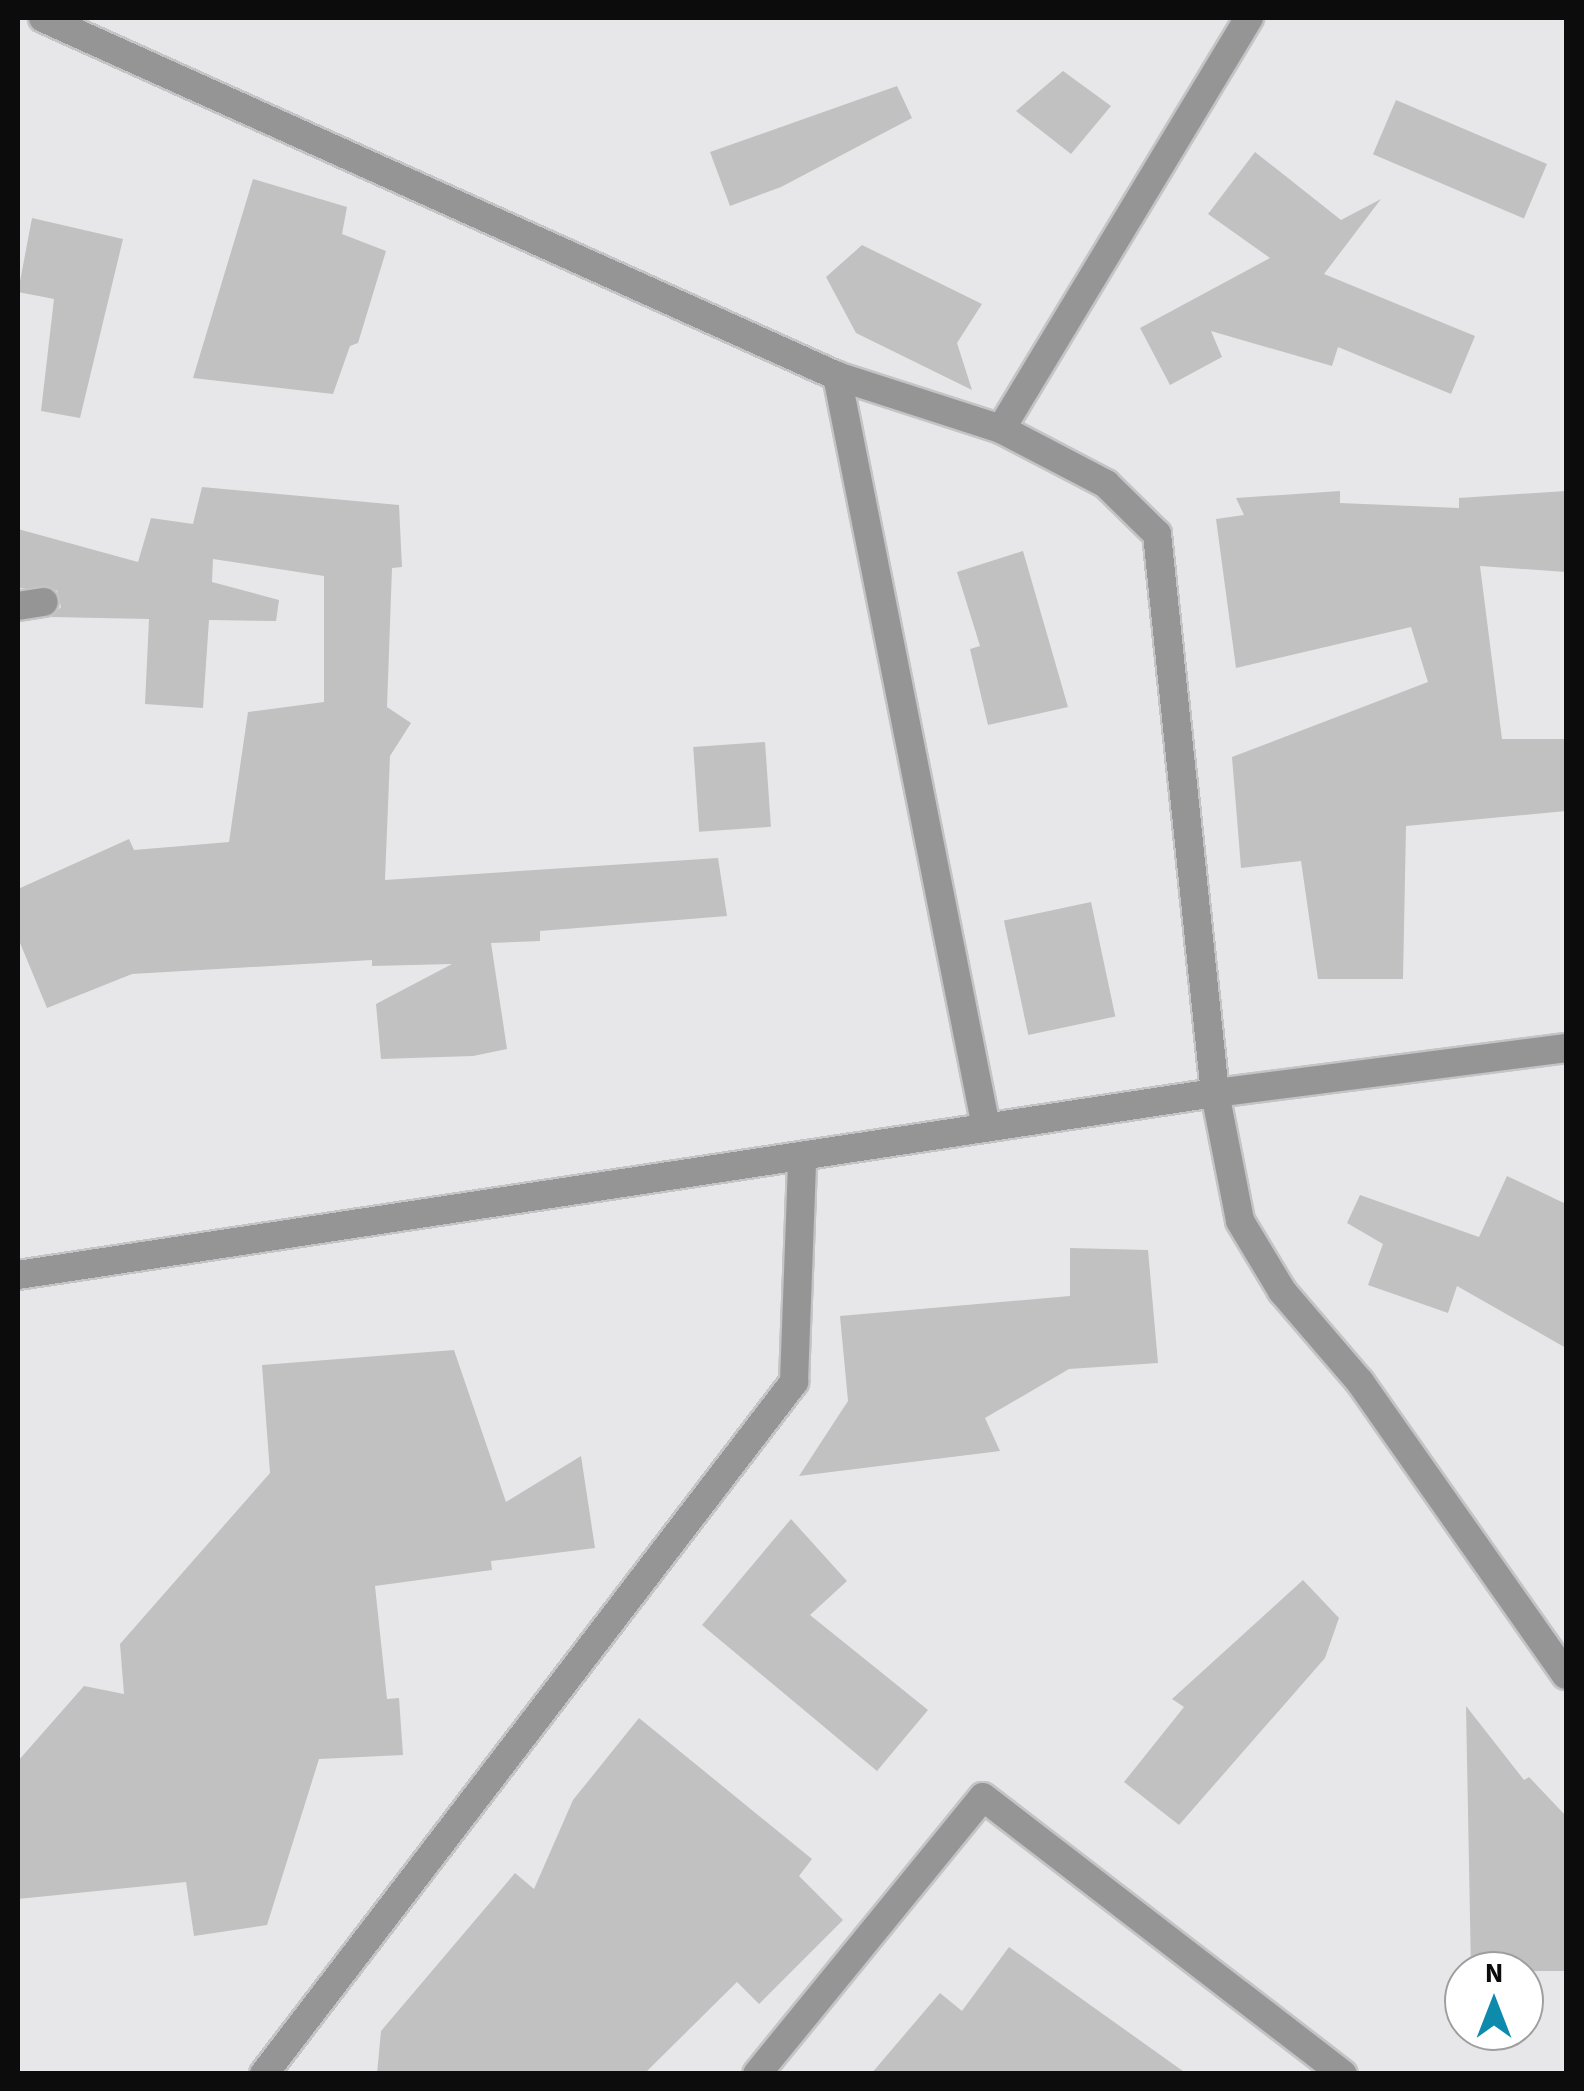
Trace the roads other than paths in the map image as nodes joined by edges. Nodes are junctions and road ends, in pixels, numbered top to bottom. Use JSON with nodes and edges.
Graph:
{"nodes":[{"id":1,"x":43,"y":18,"type":"edge"},
{"id":2,"x":1249,"y":18,"type":"edge"},
{"id":3,"x":837,"y":376,"type":"junction"},
{"id":4,"x":1001,"y":429,"type":"junction"},
{"id":5,"x":1566,"y":1048,"type":"edge"},
{"id":6,"x":1215,"y":1093,"type":"junction"},
{"id":7,"x":986,"y":1127,"type":"junction"},
{"id":8,"x":802,"y":1160,"type":"junction"},
{"id":9,"x":18,"y":1275,"type":"edge"},
{"id":10,"x":1566,"y":1675,"type":"edge"},
{"id":11,"x":264,"y":2074,"type":"edge"},
{"id":12,"x":758,"y":2074,"type":"edge"},
{"id":13,"x":1343,"y":2074,"type":"edge"}],
"edges":[{"from":1,"to":3,"type":"street"},
{"from":2,"to":4,"type":"street"},
{"from":3,"to":4,"type":"street"},
{"from":3,"to":7,"type":"street"},
{"from":4,"to":6,"type":"street"},
{"from":5,"to":6,"type":"street"},
{"from":6,"to":7,"type":"street"},
{"from":6,"to":10,"type":"street"},
{"from":7,"to":8,"type":"street"},
{"from":8,"to":9,"type":"street"},
{"from":8,"to":11,"type":"street"},
{"from":12,"to":13,"type":"street"}]}
